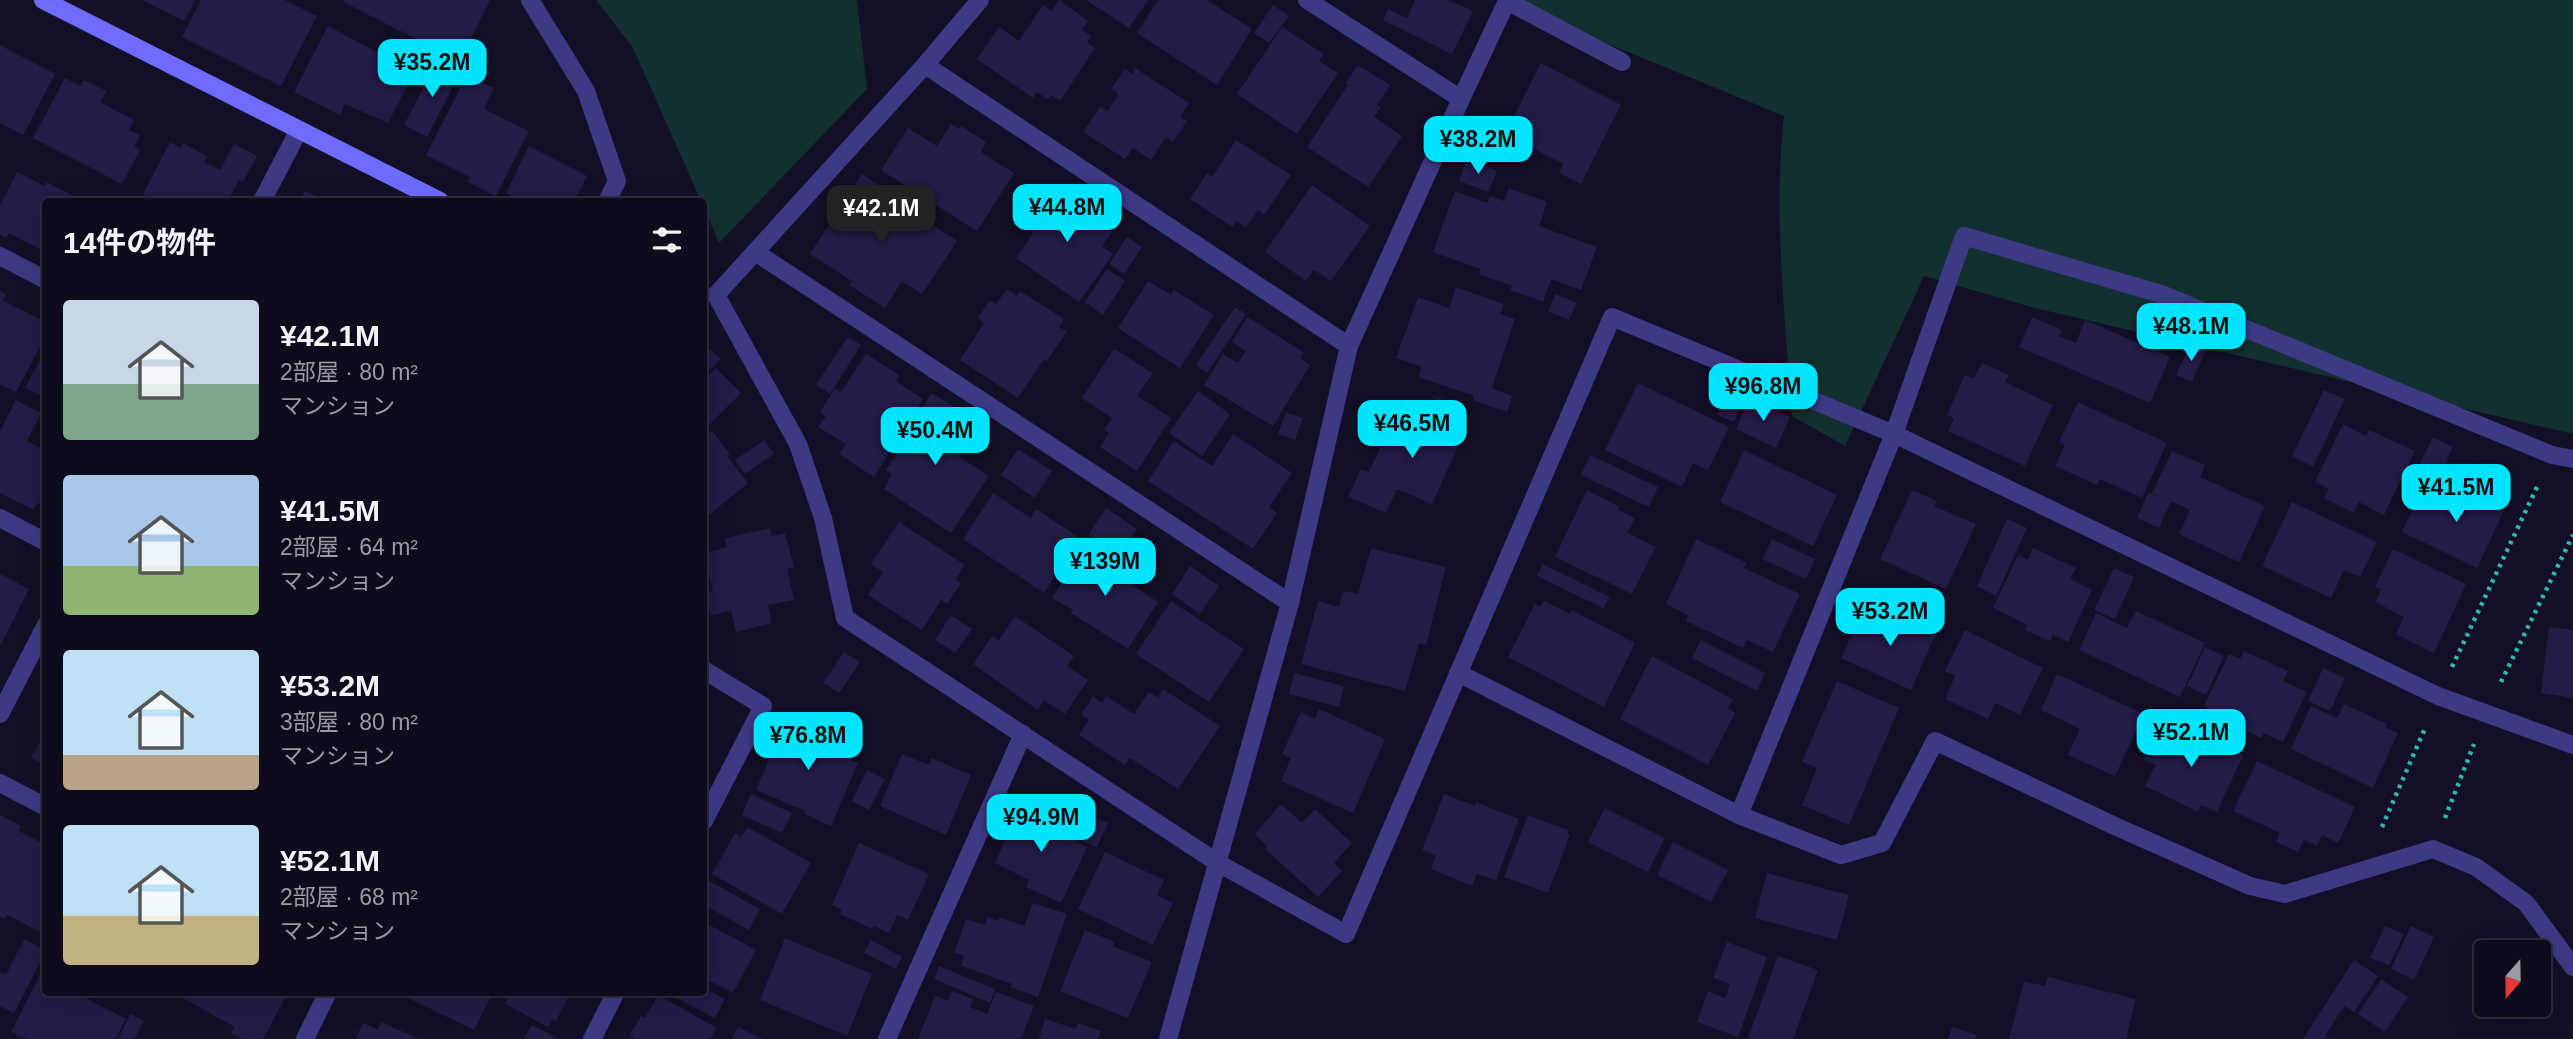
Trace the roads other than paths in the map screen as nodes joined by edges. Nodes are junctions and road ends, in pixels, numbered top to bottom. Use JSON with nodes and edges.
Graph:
{"nodes":[{"id":1,"x":43,"y":0,"type":"edge"},
{"id":2,"x":530,"y":0,"type":"edge"},
{"id":3,"x":980,"y":0,"type":"edge"},
{"id":4,"x":1307,"y":0,"type":"edge"},
{"id":5,"x":1622,"y":62,"type":"dead end"},
{"id":6,"x":925,"y":65,"type":"junction"},
{"id":7,"x":1461,"y":99,"type":"junction"},
{"id":8,"x":299,"y":130,"type":"junction"},
{"id":9,"x":264,"y":198,"type":"edge"},
{"id":10,"x":434,"y":198,"type":"edge"},
{"id":11,"x":608,"y":198,"type":"edge"},
{"id":12,"x":755,"y":252,"type":"junction"},
{"id":13,"x":0,"y":256,"type":"edge"},
{"id":14,"x":42,"y":278,"type":"edge"},
{"id":15,"x":710,"y":294,"type":"edge"},
{"id":16,"x":1349,"y":346,"type":"junction"},
{"id":17,"x":1894,"y":434,"type":"junction"},
{"id":18,"x":2573,"y":459,"type":"edge"},
{"id":19,"x":0,"y":518,"type":"edge"},
{"id":20,"x":42,"y":540,"type":"edge"},
{"id":21,"x":1290,"y":603,"type":"junction"},
{"id":22,"x":42,"y":633,"type":"edge"},
{"id":23,"x":707,"y":672,"type":"edge"},
{"id":24,"x":1458,"y":673,"type":"junction"},
{"id":25,"x":0,"y":714,"type":"edge"},
{"id":26,"x":1023,"y":734,"type":"junction"},
{"id":27,"x":2573,"y":746,"type":"edge"},
{"id":28,"x":0,"y":783,"type":"edge"},
{"id":29,"x":42,"y":805,"type":"edge"},
{"id":30,"x":707,"y":815,"type":"edge"},
{"id":31,"x":1740,"y":815,"type":"junction"},
{"id":32,"x":1218,"y":863,"type":"junction"},
{"id":33,"x":2573,"y":967,"type":"edge"},
{"id":34,"x":326,"y":996,"type":"edge"},
{"id":35,"x":614,"y":996,"type":"edge"},
{"id":36,"x":305,"y":1039,"type":"edge"},
{"id":37,"x":592,"y":1039,"type":"edge"},
{"id":38,"x":887,"y":1039,"type":"edge"},
{"id":39,"x":1168,"y":1039,"type":"edge"}],
"edges":[{"from":1,"to":8,"type":"street"},
{"from":2,"to":11,"type":"street"},
{"from":3,"to":6,"type":"street"},
{"from":4,"to":7,"type":"street"},
{"from":5,"to":7,"type":"street"},
{"from":6,"to":12,"type":"street"},
{"from":6,"to":16,"type":"street"},
{"from":7,"to":16,"type":"street"},
{"from":8,"to":9,"type":"street"},
{"from":8,"to":10,"type":"street"},
{"from":12,"to":15,"type":"street"},
{"from":12,"to":21,"type":"street"},
{"from":13,"to":14,"type":"street"},
{"from":15,"to":26,"type":"street"},
{"from":16,"to":21,"type":"street"},
{"from":17,"to":18,"type":"street"},
{"from":17,"to":24,"type":"street"},
{"from":17,"to":27,"type":"street"},
{"from":17,"to":31,"type":"street"},
{"from":19,"to":20,"type":"street"},
{"from":21,"to":32,"type":"street"},
{"from":22,"to":25,"type":"street"},
{"from":23,"to":30,"type":"street"},
{"from":24,"to":31,"type":"street"},
{"from":24,"to":32,"type":"street"},
{"from":26,"to":32,"type":"street"},
{"from":26,"to":38,"type":"street"},
{"from":28,"to":29,"type":"street"},
{"from":31,"to":33,"type":"street"},
{"from":32,"to":39,"type":"street"},
{"from":34,"to":36,"type":"street"},
{"from":35,"to":37,"type":"street"}]}
